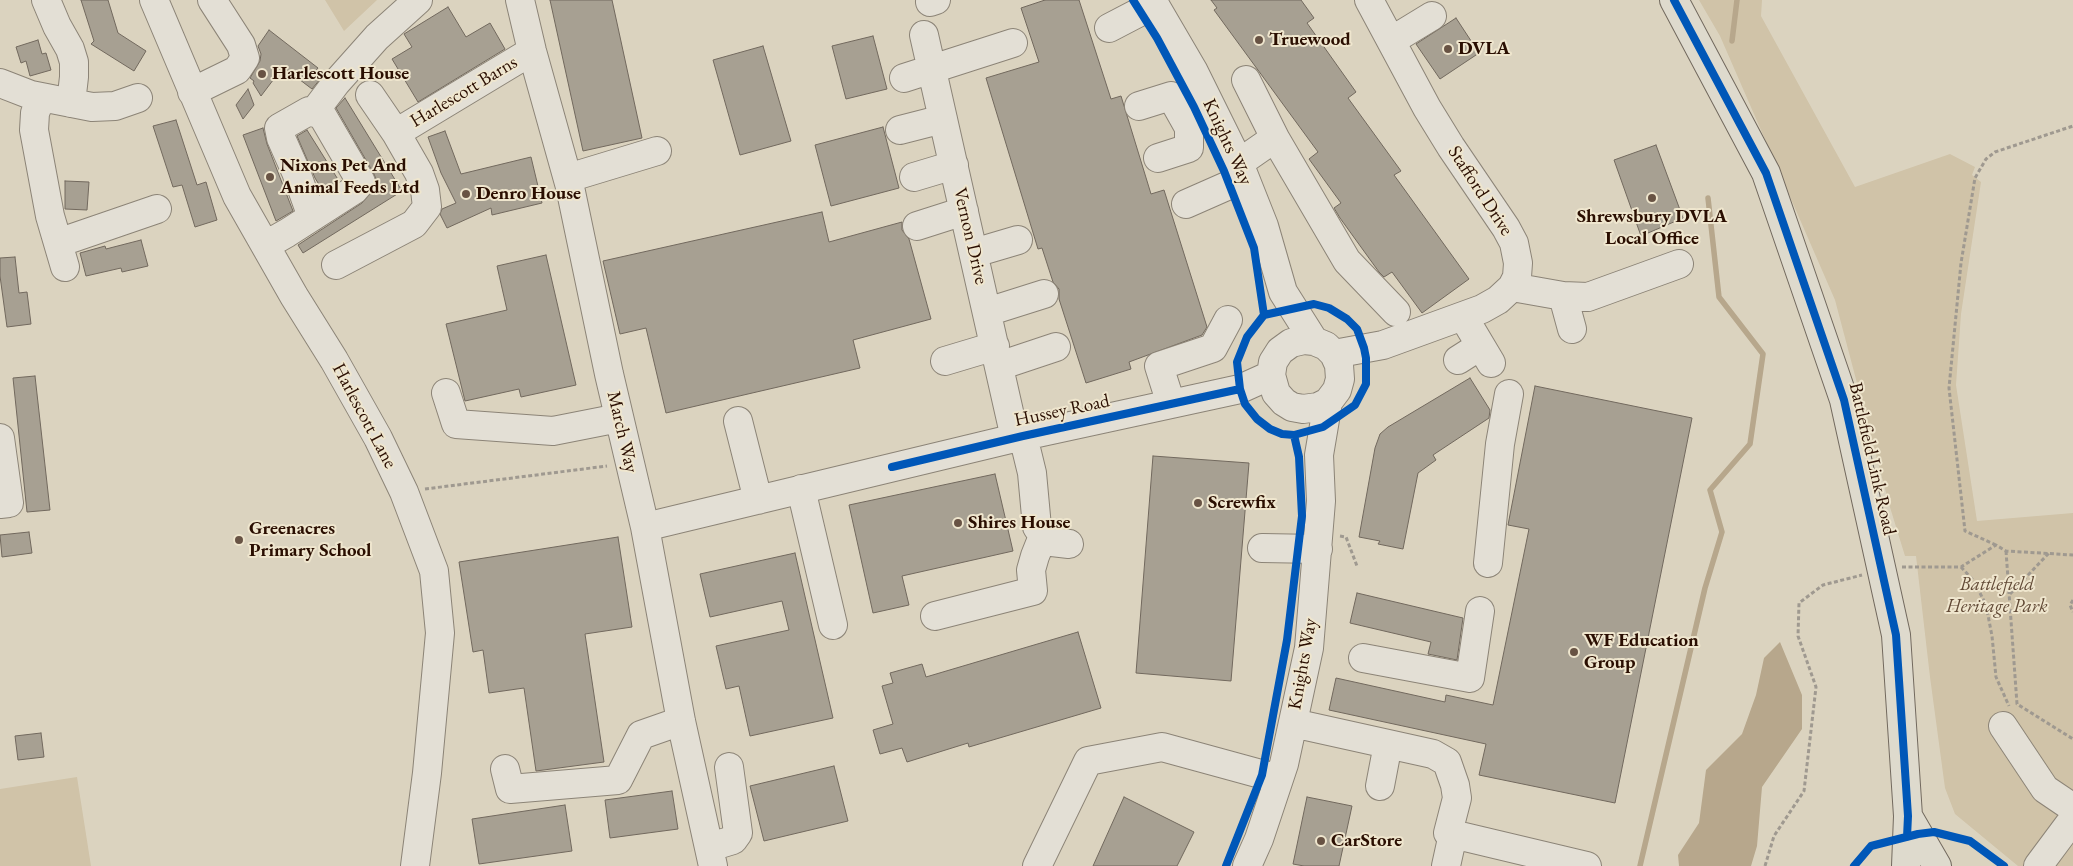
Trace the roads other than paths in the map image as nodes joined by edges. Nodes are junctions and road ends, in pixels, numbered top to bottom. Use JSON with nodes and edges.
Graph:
{"nodes":[{"id":1,"x":46,"y":0,"type":"edge"},
{"id":2,"x":154,"y":0,"type":"edge"},
{"id":3,"x":212,"y":0,"type":"edge"},
{"id":4,"x":418,"y":0,"type":"edge"},
{"id":5,"x":520,"y":0,"type":"edge"},
{"id":6,"x":1369,"y":0,"type":"edge"},
{"id":7,"x":1674,"y":0,"type":"edge"},
{"id":8,"x":1153,"y":2,"type":"edge"},
{"id":9,"x":1432,"y":16,"type":"dead end"},
{"id":10,"x":1109,"y":28,"type":"dead end"},
{"id":11,"x":924,"y":35,"type":"dead end"},
{"id":12,"x":1391,"y":41,"type":"junction"},
{"id":13,"x":1013,"y":44,"type":"dead end"},
{"id":14,"x":532,"y":51,"type":"junction"},
{"id":15,"x":932,"y":68,"type":"junction"},
{"id":16,"x":904,"y":78,"type":"dead end"},
{"id":17,"x":1246,"y":80,"type":"dead end"},
{"id":18,"x":0,"y":83,"type":"edge"},
{"id":19,"x":192,"y":92,"type":"junction"},
{"id":20,"x":370,"y":95,"type":"dead end"},
{"id":21,"x":40,"y":98,"type":"junction"},
{"id":22,"x":138,"y":98,"type":"dead end"},
{"id":23,"x":71,"y":103,"type":"junction"},
{"id":24,"x":1139,"y":106,"type":"dead end"},
{"id":25,"x":314,"y":112,"type":"junction"},
{"id":26,"x":1218,"y":119,"type":"junction"},
{"id":27,"x":943,"y":120,"type":"junction"},
{"id":28,"x":1188,"y":128,"type":"junction"},
{"id":29,"x":900,"y":130,"type":"dead end"},
{"id":30,"x":396,"y":133,"type":"junction"},
{"id":31,"x":1275,"y":138,"type":"junction"},
{"id":32,"x":657,"y":151,"type":"dead end"},
{"id":33,"x":1158,"y":158,"type":"dead end"},
{"id":34,"x":954,"y":165,"type":"junction"},
{"id":35,"x":1242,"y":171,"type":"junction"},
{"id":36,"x":914,"y":177,"type":"dead end"},
{"id":37,"x":568,"y":178,"type":"junction"},
{"id":38,"x":1186,"y":204,"type":"dead end"},
{"id":39,"x":157,"y":209,"type":"dead end"},
{"id":40,"x":964,"y":211,"type":"junction"},
{"id":41,"x":312,"y":216,"type":"junction"},
{"id":42,"x":917,"y":226,"type":"dead end"},
{"id":43,"x":1018,"y":240,"type":"dead end"},
{"id":44,"x":266,"y":245,"type":"junction"},
{"id":45,"x":974,"y":253,"type":"junction"},
{"id":46,"x":1679,"y":264,"type":"dead end"},
{"id":47,"x":336,"y":265,"type":"dead end"},
{"id":48,"x":1512,"y":287,"type":"junction"},
{"id":49,"x":1283,"y":292,"type":"junction"},
{"id":50,"x":1044,"y":294,"type":"dead end"},
{"id":51,"x":1563,"y":296,"type":"junction"},
{"id":52,"x":987,"y":312,"type":"junction"},
{"id":53,"x":1396,"y":312,"type":"dead end"},
{"id":54,"x":1463,"y":316,"type":"junction"},
{"id":55,"x":1228,"y":320,"type":"dead end"},
{"id":56,"x":1572,"y":329,"type":"dead end"},
{"id":57,"x":1056,"y":347,"type":"dead end"},
{"id":58,"x":997,"y":356,"type":"junction"},
{"id":59,"x":1476,"y":356,"type":"dead end"},
{"id":60,"x":945,"y":361,"type":"dead end"},
{"id":61,"x":1276,"y":363,"type":"junction"},
{"id":62,"x":1317,"y":381,"type":"junction"},
{"id":63,"x":1240,"y":389,"type":"junction"},
{"id":64,"x":446,"y":393,"type":"dead end"},
{"id":65,"x":1508,"y":394,"type":"dead end"},
{"id":66,"x":1171,"y":404,"type":"junction"},
{"id":67,"x":619,"y":418,"type":"junction"},
{"id":68,"x":738,"y":422,"type":"dead end"},
{"id":69,"x":1019,"y":437,"type":"junction"},
{"id":70,"x":0,"y":438,"type":"edge"},
{"id":71,"x":801,"y":489,"type":"junction"},
{"id":72,"x":758,"y":500,"type":"junction"},
{"id":73,"x":4,"y":503,"type":"edge"},
{"id":74,"x":645,"y":527,"type":"junction"},
{"id":75,"x":1043,"y":536,"type":"junction"},
{"id":76,"x":1319,"y":540,"type":"junction"},
{"id":77,"x":1069,"y":544,"type":"dead end"},
{"id":78,"x":1262,"y":548,"type":"dead end"},
{"id":79,"x":1488,"y":562,"type":"dead end"},
{"id":80,"x":1480,"y":611,"type":"dead end"},
{"id":81,"x":935,"y":616,"type":"dead end"},
{"id":82,"x":833,"y":625,"type":"dead end"},
{"id":83,"x":1363,"y":658,"type":"dead end"},
{"id":84,"x":2007,"y":718,"type":"road end"},
{"id":85,"x":681,"y":721,"type":"junction"},
{"id":86,"x":1293,"y":723,"type":"junction"},
{"id":87,"x":1388,"y":744,"type":"junction"},
{"id":88,"x":729,"y":767,"type":"dead end"},
{"id":89,"x":505,"y":769,"type":"dead end"},
{"id":90,"x":1279,"y":779,"type":"junction"},
{"id":91,"x":1380,"y":786,"type":"dead end"},
{"id":92,"x":2073,"y":808,"type":"edge"},
{"id":93,"x":1908,"y":816,"type":"junction"},
{"id":94,"x":2073,"y":819,"type":"edge"},
{"id":95,"x":1453,"y":834,"type":"junction"},
{"id":96,"x":711,"y":857,"type":"edge"},
{"id":97,"x":1522,"y":858,"type":"edge"},
{"id":98,"x":415,"y":866,"type":"edge"},
{"id":99,"x":1036,"y":866,"type":"edge"},
{"id":100,"x":1247,"y":866,"type":"edge"},
{"id":101,"x":1446,"y":866,"type":"edge"},
{"id":102,"x":1587,"y":866,"type":"edge"},
{"id":103,"x":1906,"y":866,"type":"edge"},
{"id":104,"x":1937,"y":866,"type":"edge"},
{"id":105,"x":2038,"y":866,"type":"edge"}],
"edges":[{"from":1,"to":23,"type":"street"},
{"from":2,"to":19,"type":"street","name":"Harlescott Lane"},
{"from":3,"to":19,"type":"street"},
{"from":4,"to":25,"type":"street"},
{"from":5,"to":14,"type":"street","name":"March Way"},
{"from":6,"to":12,"type":"street","name":"Stafford Drive"},
{"from":7,"to":93,"type":"main road","name":"Battlefield Link Road"},
{"from":8,"to":10,"type":"street"},
{"from":8,"to":26,"type":"street","name":"Knights Way"},
{"from":9,"to":12,"type":"street"},
{"from":11,"to":15,"type":"street","name":"Vernon Drive"},
{"from":12,"to":48,"type":"street","name":"Stafford Drive"},
{"from":13,"to":15,"type":"street"},
{"from":14,"to":30,"type":"street","name":"Harlescott Barns"},
{"from":14,"to":37,"type":"street","name":"March Way"},
{"from":15,"to":16,"type":"street"},
{"from":15,"to":27,"type":"street","name":"Vernon Drive"},
{"from":17,"to":31,"type":"street"},
{"from":18,"to":21,"type":"street"},
{"from":19,"to":44,"type":"street","name":"Harlescott Lane"},
{"from":20,"to":30,"type":"street","name":"Harlescott Barns"},
{"from":21,"to":23,"type":"street"},
{"from":21,"to":39,"type":"street"},
{"from":22,"to":23,"type":"street"},
{"from":24,"to":28,"type":"street"},
{"from":25,"to":41,"type":"street"},
{"from":25,"to":41,"type":"street"},
{"from":26,"to":28,"type":"street"},
{"from":26,"to":35,"type":"street","name":"Knights Way"},
{"from":27,"to":29,"type":"street"},
{"from":27,"to":34,"type":"street","name":"Vernon Drive"},
{"from":28,"to":33,"type":"street"},
{"from":30,"to":47,"type":"street","name":"Harlescott Barns"},
{"from":31,"to":35,"type":"street"},
{"from":31,"to":53,"type":"street"},
{"from":32,"to":37,"type":"street"},
{"from":34,"to":36,"type":"street"},
{"from":34,"to":40,"type":"street","name":"Vernon Drive"},
{"from":35,"to":38,"type":"street"},
{"from":35,"to":49,"type":"street","name":"Knights Way"},
{"from":37,"to":67,"type":"street","name":"March Way"},
{"from":40,"to":42,"type":"street"},
{"from":40,"to":45,"type":"street","name":"Vernon Drive"},
{"from":41,"to":44,"type":"street"},
{"from":43,"to":45,"type":"street"},
{"from":44,"to":98,"type":"street","name":"Harlescott Lane"},
{"from":45,"to":52,"type":"street","name":"Vernon Drive"},
{"from":46,"to":51,"type":"street"},
{"from":48,"to":51,"type":"street"},
{"from":48,"to":54,"type":"street"},
{"from":49,"to":61,"type":"street","name":"Knights Way"},
{"from":49,"to":62,"type":"street","name":"Knights Way"},
{"from":50,"to":52,"type":"street"},
{"from":51,"to":56,"type":"street"},
{"from":52,"to":58,"type":"street","name":"Vernon Drive"},
{"from":54,"to":59,"type":"street"},
{"from":54,"to":62,"type":"street"},
{"from":55,"to":66,"type":"street"},
{"from":57,"to":58,"type":"street"},
{"from":58,"to":60,"type":"street"},
{"from":58,"to":69,"type":"street","name":"Vernon Drive"},
{"from":61,"to":62,"type":"street","name":"Knights Way"},
{"from":61,"to":62,"type":"street"},
{"from":61,"to":63,"type":"street","name":"Hussey Road"},
{"from":62,"to":63,"type":"street","name":"Hussey Road"},
{"from":62,"to":76,"type":"street","name":"Knights Way"},
{"from":63,"to":66,"type":"street","name":"Hussey Road"},
{"from":64,"to":67,"type":"street"},
{"from":65,"to":79,"type":"street"},
{"from":66,"to":69,"type":"street","name":"Hussey Road"},
{"from":67,"to":74,"type":"street","name":"March Way"},
{"from":68,"to":72,"type":"street"},
{"from":69,"to":71,"type":"street","name":"Hussey Road"},
{"from":69,"to":75,"type":"street","name":"Vernon Drive"},
{"from":70,"to":73,"type":"street"},
{"from":71,"to":72,"type":"street","name":"Hussey Road"},
{"from":71,"to":82,"type":"street"},
{"from":72,"to":74,"type":"street","name":"Hussey Road"},
{"from":74,"to":85,"type":"street","name":"March Way"},
{"from":75,"to":77,"type":"street"},
{"from":75,"to":81,"type":"street"},
{"from":76,"to":78,"type":"street"},
{"from":76,"to":86,"type":"street","name":"Knights Way"},
{"from":80,"to":83,"type":"street"},
{"from":84,"to":92,"type":"street"},
{"from":85,"to":89,"type":"street"},
{"from":85,"to":96,"type":"street","name":"March Way"},
{"from":86,"to":87,"type":"street"},
{"from":86,"to":90,"type":"street","name":"Knights Way"},
{"from":87,"to":91,"type":"street"},
{"from":87,"to":95,"type":"street"},
{"from":88,"to":96,"type":"street"},
{"from":90,"to":99,"type":"street"},
{"from":90,"to":100,"type":"street","name":"Knights Way"},
{"from":93,"to":103,"type":"main road","name":"Battlefield Link Road"},
{"from":93,"to":104,"type":"main road","name":"Battlefield Link Road"},
{"from":94,"to":105,"type":"street"},
{"from":95,"to":97,"type":"street"},
{"from":95,"to":101,"type":"street"},
{"from":97,"to":102,"type":"street"}]}
